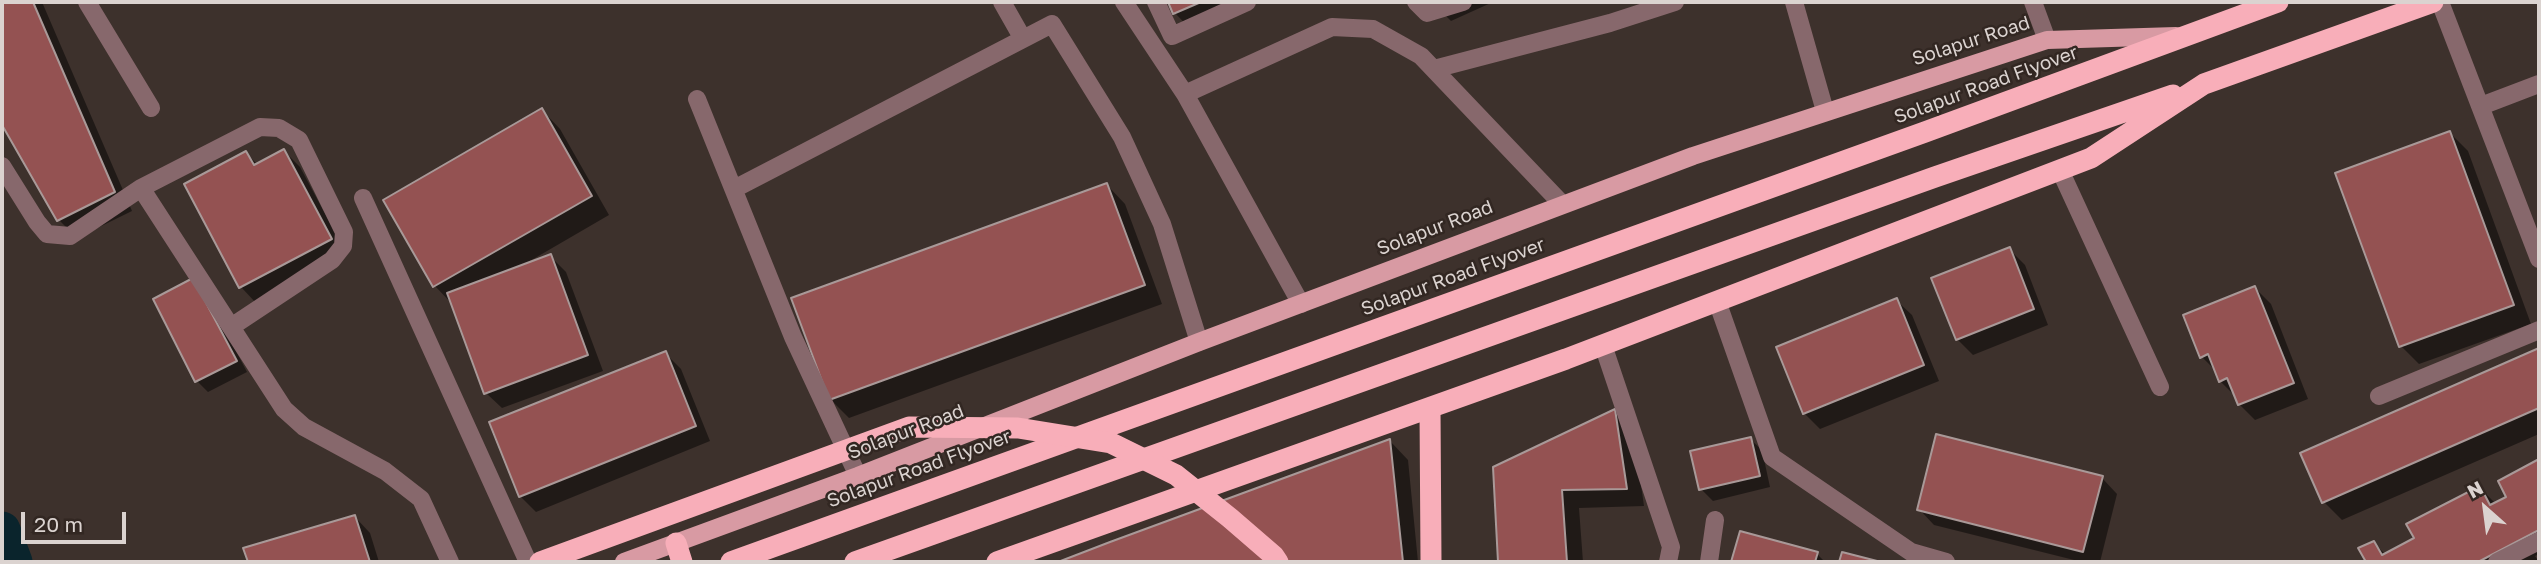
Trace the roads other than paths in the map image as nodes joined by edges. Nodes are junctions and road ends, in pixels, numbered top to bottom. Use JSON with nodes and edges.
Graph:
{"nodes":[{"id":1,"x":87,"y":2,"type":"edge"},
{"id":2,"x":1002,"y":2,"type":"edge"},
{"id":3,"x":1124,"y":2,"type":"edge"},
{"id":4,"x":1156,"y":2,"type":"edge"},
{"id":5,"x":1247,"y":2,"type":"edge"},
{"id":6,"x":1416,"y":2,"type":"edge"},
{"id":7,"x":1463,"y":2,"type":"edge"},
{"id":8,"x":1675,"y":2,"type":"edge"},
{"id":9,"x":1794,"y":2,"type":"edge"},
{"id":10,"x":2033,"y":2,"type":"edge"},
{"id":11,"x":2278,"y":2,"type":"edge"},
{"id":12,"x":2433,"y":2,"type":"edge"},
{"id":13,"x":2440,"y":2,"type":"edge"},
{"id":14,"x":2190,"y":35,"type":"junction"},
{"id":15,"x":1023,"y":39,"type":"junction"},
{"id":16,"x":2047,"y":40,"type":"junction"},
{"id":17,"x":1434,"y":69,"type":"junction"},
{"id":18,"x":2204,"y":84,"type":"junction"},
{"id":19,"x":2539,"y":84,"type":"edge"},
{"id":20,"x":1185,"y":94,"type":"junction"},
{"id":21,"x":697,"y":99,"type":"dead end"},
{"id":22,"x":2481,"y":106,"type":"junction"},
{"id":23,"x":151,"y":108,"type":"dead end"},
{"id":24,"x":1825,"y":111,"type":"junction"},
{"id":25,"x":2,"y":166,"type":"edge"},
{"id":26,"x":2060,"y":170,"type":"junction"},
{"id":27,"x":141,"y":188,"type":"junction"},
{"id":28,"x":734,"y":189,"type":"junction"},
{"id":29,"x":362,"y":198,"type":"dead end"},
{"id":30,"x":1562,"y":204,"type":"junction"},
{"id":31,"x":2539,"y":259,"type":"edge"},
{"id":32,"x":1717,"y":301,"type":"junction"},
{"id":33,"x":1301,"y":304,"type":"junction"},
{"id":34,"x":231,"y":327,"type":"junction"},
{"id":35,"x":2539,"y":330,"type":"edge"},
{"id":36,"x":1199,"y":342,"type":"junction"},
{"id":37,"x":1603,"y":345,"type":"junction"},
{"id":38,"x":2160,"y":387,"type":"dead end"},
{"id":39,"x":2379,"y":396,"type":"dead end"},
{"id":40,"x":1430,"y":408,"type":"junction"},
{"id":41,"x":858,"y":476,"type":"junction"},
{"id":42,"x":1715,"y":520,"type":"dead end"},
{"id":43,"x":2539,"y":541,"type":"edge"},
{"id":44,"x":679,"y":553,"type":"edge"},
{"id":45,"x":450,"y":562,"type":"edge"},
{"id":46,"x":528,"y":562,"type":"edge"},
{"id":47,"x":540,"y":562,"type":"edge"},
{"id":48,"x":624,"y":562,"type":"edge"},
{"id":49,"x":731,"y":562,"type":"edge"},
{"id":50,"x":855,"y":562,"type":"edge"},
{"id":51,"x":997,"y":562,"type":"edge"},
{"id":52,"x":1278,"y":562,"type":"edge"},
{"id":53,"x":1431,"y":562,"type":"edge"},
{"id":54,"x":1668,"y":562,"type":"edge"},
{"id":55,"x":1709,"y":562,"type":"edge"},
{"id":56,"x":1947,"y":562,"type":"edge"},
{"id":57,"x":2497,"y":562,"type":"edge"}],
"edges":[{"from":1,"to":23,"type":"street"},
{"from":2,"to":15,"type":"street"},
{"from":3,"to":20,"type":"street"},
{"from":4,"to":5,"type":"street"},
{"from":6,"to":7,"type":"street"},
{"from":8,"to":17,"type":"street"},
{"from":9,"to":24,"type":"street"},
{"from":10,"to":16,"type":"street"},
{"from":11,"to":14,"type":"highway","name":"Solapur Road"},
{"from":12,"to":18,"type":"highway"},
{"from":13,"to":22,"type":"street"},
{"from":14,"to":16,"type":"main road","name":"Solapur Road"},
{"from":14,"to":49,"type":"highway","name":"Solapur Road Flyover","bridge":true},
{"from":15,"to":28,"type":"street"},
{"from":15,"to":36,"type":"street"},
{"from":16,"to":24,"type":"main road","name":"Solapur Road"},
{"from":17,"to":20,"type":"street"},
{"from":17,"to":30,"type":"street"},
{"from":18,"to":26,"type":"highway"},
{"from":18,"to":50,"type":"highway"},
{"from":19,"to":22,"type":"street"},
{"from":20,"to":33,"type":"street"},
{"from":21,"to":28,"type":"street"},
{"from":22,"to":31,"type":"street"},
{"from":24,"to":30,"type":"main road","name":"Solapur Road"},
{"from":25,"to":27,"type":"street"},
{"from":26,"to":32,"type":"highway"},
{"from":26,"to":38,"type":"street"},
{"from":27,"to":34,"type":"street"},
{"from":27,"to":34,"type":"street"},
{"from":28,"to":41,"type":"street"},
{"from":29,"to":46,"type":"street"},
{"from":30,"to":33,"type":"main road","name":"Solapur Road"},
{"from":32,"to":37,"type":"highway"},
{"from":32,"to":56,"type":"street"},
{"from":33,"to":36,"type":"main road","name":"Solapur Road"},
{"from":34,"to":45,"type":"street"},
{"from":35,"to":39,"type":"street"},
{"from":36,"to":41,"type":"main road","name":"Solapur Road"},
{"from":37,"to":40,"type":"highway"},
{"from":37,"to":54,"type":"street"},
{"from":40,"to":51,"type":"highway"},
{"from":40,"to":53,"type":"highway"},
{"from":41,"to":44,"type":"main road","name":"Solapur Road"},
{"from":42,"to":55,"type":"street"},
{"from":43,"to":57,"type":"street"},
{"from":44,"to":48,"type":"main road","name":"Solapur Road"},
{"from":47,"to":52,"type":"highway","bridge":true}]}
